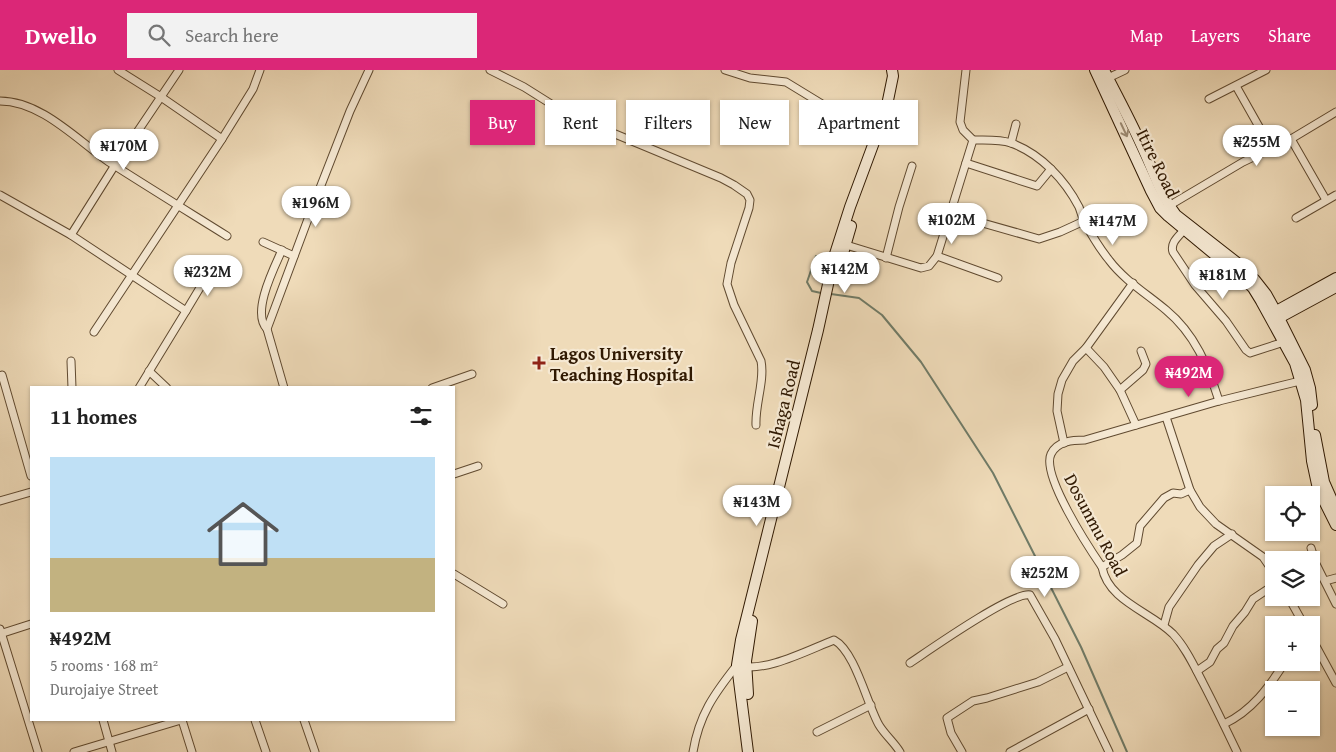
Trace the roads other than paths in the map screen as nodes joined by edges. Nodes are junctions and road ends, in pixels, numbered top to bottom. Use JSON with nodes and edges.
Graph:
{"nodes":[{"id":1,"x":118,"y":70,"type":"edge"},
{"id":2,"x":179,"y":70,"type":"edge"},
{"id":3,"x":260,"y":70,"type":"edge"},
{"id":4,"x":369,"y":70,"type":"edge"},
{"id":5,"x":490,"y":70,"type":"edge"},
{"id":6,"x":725,"y":70,"type":"edge"},
{"id":7,"x":892,"y":70,"type":"edge"},
{"id":8,"x":897,"y":70,"type":"edge"},
{"id":9,"x":966,"y":70,"type":"edge"},
{"id":10,"x":1096,"y":70,"type":"edge"},
{"id":11,"x":1125,"y":70,"type":"edge"},
{"id":12,"x":1266,"y":70,"type":"edge"},
{"id":13,"x":1106,"y":74,"type":"edge"},
{"id":14,"x":1236,"y":86,"type":"junction"},
{"id":15,"x":161,"y":97,"type":"junction"},
{"id":16,"x":1209,"y":99,"type":"dead end"},
{"id":17,"x":816,"y":100,"type":"edge"},
{"id":18,"x":888,"y":100,"type":"edge"},
{"id":19,"x":0,"y":101,"type":"edge"},
{"id":20,"x":1336,"y":112,"type":"edge"},
{"id":21,"x":1016,"y":124,"type":"dead end"},
{"id":22,"x":222,"y":139,"type":"junction"},
{"id":23,"x":1291,"y":139,"type":"junction"},
{"id":24,"x":974,"y":140,"type":"junction"},
{"id":25,"x":1011,"y":143,"type":"junction"},
{"id":26,"x":873,"y":145,"type":"edge"},
{"id":27,"x":1271,"y":148,"type":"junction"},
{"id":28,"x":966,"y":163,"type":"junction"},
{"id":29,"x":115,"y":165,"type":"junction"},
{"id":30,"x":912,"y":166,"type":"dead end"},
{"id":31,"x":1052,"y":169,"type":"junction"},
{"id":32,"x":1336,"y":195,"type":"edge"},
{"id":33,"x":1,"y":196,"type":"edge"},
{"id":34,"x":1326,"y":200,"type":"junction"},
{"id":35,"x":177,"y":205,"type":"junction"},
{"id":36,"x":1166,"y":208,"type":"junction"},
{"id":37,"x":951,"y":214,"type":"junction"},
{"id":38,"x":1296,"y":218,"type":"dead end"},
{"id":39,"x":1084,"y":221,"type":"junction"},
{"id":40,"x":1184,"y":230,"type":"junction"},
{"id":41,"x":71,"y":235,"type":"junction"},
{"id":42,"x":226,"y":236,"type":"dead end"},
{"id":43,"x":264,"y":242,"type":"dead end"},
{"id":44,"x":842,"y":244,"type":"junction"},
{"id":45,"x":282,"y":250,"type":"junction"},
{"id":46,"x":294,"y":256,"type":"junction"},
{"id":47,"x":937,"y":256,"type":"junction"},
{"id":48,"x":886,"y":258,"type":"junction"},
{"id":49,"x":133,"y":276,"type":"junction"},
{"id":50,"x":207,"y":276,"type":"dead end"},
{"id":51,"x":998,"y":278,"type":"dead end"},
{"id":52,"x":1336,"y":278,"type":"edge"},
{"id":53,"x":1133,"y":284,"type":"junction"},
{"id":54,"x":1336,"y":287,"type":"edge"},
{"id":55,"x":186,"y":312,"type":"junction"},
{"id":56,"x":1274,"y":317,"type":"junction"},
{"id":57,"x":267,"y":329,"type":"junction"},
{"id":58,"x":94,"y":332,"type":"dead end"},
{"id":59,"x":1284,"y":342,"type":"junction"},
{"id":60,"x":1086,"y":348,"type":"junction"},
{"id":61,"x":1142,"y":351,"type":"dead end"},
{"id":62,"x":71,"y":361,"type":"dead end"},
{"id":63,"x":149,"y":371,"type":"junction"},
{"id":64,"x":472,"y":374,"type":"dead end"},
{"id":65,"x":2,"y":376,"type":"dead end"},
{"id":66,"x":1300,"y":381,"type":"junction"},
{"id":67,"x":72,"y":386,"type":"edge"},
{"id":68,"x":140,"y":386,"type":"edge"},
{"id":69,"x":165,"y":386,"type":"edge"},
{"id":70,"x":283,"y":386,"type":"edge"},
{"id":71,"x":438,"y":386,"type":"edge"},
{"id":72,"x":1120,"y":390,"type":"junction"},
{"id":73,"x":1219,"y":401,"type":"junction"},
{"id":74,"x":1166,"y":417,"type":"junction"},
{"id":75,"x":756,"y":425,"type":"dead end"},
{"id":76,"x":1136,"y":425,"type":"junction"},
{"id":77,"x":1064,"y":443,"type":"junction"},
{"id":78,"x":478,"y":466,"type":"dead end"},
{"id":79,"x":30,"y":473,"type":"edge"},
{"id":80,"x":455,"y":474,"type":"edge"},
{"id":81,"x":1190,"y":490,"type":"junction"},
{"id":82,"x":30,"y":492,"type":"edge"},
{"id":83,"x":0,"y":501,"type":"edge"},
{"id":84,"x":1336,"y":509,"type":"edge"},
{"id":85,"x":1336,"y":525,"type":"edge"},
{"id":86,"x":1232,"y":534,"type":"junction"},
{"id":87,"x":1311,"y":548,"type":"dead end"},
{"id":88,"x":1265,"y":560,"type":"edge"},
{"id":89,"x":1102,"y":567,"type":"junction"},
{"id":90,"x":455,"y":575,"type":"edge"},
{"id":91,"x":1336,"y":578,"type":"edge"},
{"id":92,"x":1325,"y":581,"type":"junction"},
{"id":93,"x":1265,"y":591,"type":"edge"},
{"id":94,"x":503,"y":604,"type":"dead end"},
{"id":95,"x":1336,"y":604,"type":"edge"},
{"id":96,"x":30,"y":624,"type":"edge"},
{"id":97,"x":1164,"y":625,"type":"junction"},
{"id":98,"x":0,"y":632,"type":"edge"},
{"id":99,"x":1320,"y":656,"type":"edge"},
{"id":100,"x":910,"y":663,"type":"dead end"},
{"id":101,"x":741,"y":666,"type":"junction"},
{"id":102,"x":1068,"y":667,"type":"junction"},
{"id":103,"x":1197,"y":671,"type":"junction"},
{"id":104,"x":1279,"y":671,"type":"edge"},
{"id":105,"x":1336,"y":683,"type":"edge"},
{"id":106,"x":871,"y":705,"type":"junction"},
{"id":107,"x":1089,"y":709,"type":"junction"},
{"id":108,"x":103,"y":721,"type":"edge"},
{"id":109,"x":177,"y":721,"type":"edge"},
{"id":110,"x":180,"y":721,"type":"edge"},
{"id":111,"x":255,"y":721,"type":"edge"},
{"id":112,"x":304,"y":721,"type":"edge"},
{"id":113,"x":1224,"y":724,"type":"junction"},
{"id":114,"x":817,"y":732,"type":"dead end"},
{"id":115,"x":110,"y":742,"type":"junction"},
{"id":116,"x":38,"y":752,"type":"edge"},
{"id":117,"x":74,"y":752,"type":"edge"},
{"id":118,"x":112,"y":752,"type":"edge"},
{"id":119,"x":192,"y":752,"type":"edge"},
{"id":120,"x":266,"y":752,"type":"edge"},
{"id":121,"x":315,"y":752,"type":"edge"},
{"id":122,"x":693,"y":752,"type":"edge"},
{"id":123,"x":748,"y":752,"type":"edge"},
{"id":124,"x":752,"y":752,"type":"edge"},
{"id":125,"x":900,"y":752,"type":"edge"},
{"id":126,"x":961,"y":752,"type":"edge"},
{"id":127,"x":1010,"y":752,"type":"edge"},
{"id":128,"x":1109,"y":752,"type":"edge"},
{"id":129,"x":1237,"y":752,"type":"edge"}],
"edges":[{"from":1,"to":15,"type":"street"},
{"from":2,"to":15,"type":"street"},
{"from":3,"to":22,"type":"street"},
{"from":4,"to":46,"type":"street"},
{"from":5,"to":75,"type":"street"},
{"from":6,"to":17,"type":"street"},
{"from":7,"to":18,"type":"main road","name":"Ishaga Road"},
{"from":8,"to":44,"type":"main road","name":"Ishaga Road"},
{"from":9,"to":24,"type":"street"},
{"from":10,"to":36,"type":"main road","name":"Itire Road","one_way":true},
{"from":11,"to":13,"type":"street"},
{"from":12,"to":14,"type":"street"},
{"from":13,"to":36,"type":"main road","name":"Itire Road"},
{"from":14,"to":16,"type":"street"},
{"from":14,"to":27,"type":"street"},
{"from":15,"to":22,"type":"street"},
{"from":15,"to":29,"type":"street"},
{"from":19,"to":29,"type":"street"},
{"from":20,"to":23,"type":"street"},
{"from":21,"to":25,"type":"street"},
{"from":22,"to":35,"type":"street"},
{"from":23,"to":27,"type":"street"},
{"from":23,"to":34,"type":"street"},
{"from":24,"to":25,"type":"street"},
{"from":24,"to":28,"type":"street"},
{"from":25,"to":31,"type":"street"},
{"from":26,"to":44,"type":"main road","name":"Ishaga Road"},
{"from":27,"to":36,"type":"street"},
{"from":28,"to":31,"type":"street"},
{"from":28,"to":37,"type":"street"},
{"from":29,"to":35,"type":"street"},
{"from":29,"to":41,"type":"street"},
{"from":30,"to":48,"type":"street"},
{"from":31,"to":39,"type":"street"},
{"from":32,"to":34,"type":"street"},
{"from":33,"to":41,"type":"street"},
{"from":34,"to":38,"type":"street"},
{"from":35,"to":42,"type":"street"},
{"from":35,"to":49,"type":"street"},
{"from":36,"to":40,"type":"main road","name":"Itire Road"},
{"from":36,"to":56,"type":"main road","name":"Itire Road"},
{"from":37,"to":39,"type":"street"},
{"from":37,"to":47,"type":"street"},
{"from":39,"to":53,"type":"street"},
{"from":40,"to":56,"type":"main road","name":"Itire Road"},
{"from":40,"to":59,"type":"street"},
{"from":41,"to":49,"type":"street"},
{"from":43,"to":45,"type":"street"},
{"from":44,"to":48,"type":"street"},
{"from":44,"to":101,"type":"main road","name":"Ishaga Road"},
{"from":45,"to":46,"type":"street"},
{"from":45,"to":57,"type":"street"},
{"from":46,"to":57,"type":"street"},
{"from":47,"to":48,"type":"street"},
{"from":47,"to":51,"type":"street"},
{"from":49,"to":55,"type":"street"},
{"from":49,"to":58,"type":"street"},
{"from":50,"to":55,"type":"street"},
{"from":52,"to":56,"type":"main road"},
{"from":53,"to":60,"type":"street"},
{"from":53,"to":73,"type":"street"},
{"from":54,"to":56,"type":"main road"},
{"from":55,"to":63,"type":"street"},
{"from":56,"to":59,"type":"main road"},
{"from":56,"to":84,"type":"main road"},
{"from":57,"to":70,"type":"street"},
{"from":59,"to":66,"type":"main road"},
{"from":60,"to":72,"type":"street"},
{"from":60,"to":77,"type":"street"},
{"from":61,"to":72,"type":"street"},
{"from":62,"to":67,"type":"street"},
{"from":63,"to":68,"type":"street"},
{"from":63,"to":69,"type":"street"},
{"from":64,"to":71,"type":"street"},
{"from":65,"to":79,"type":"street"},
{"from":66,"to":73,"type":"street"},
{"from":66,"to":85,"type":"main road"},
{"from":72,"to":76,"type":"street"},
{"from":73,"to":74,"type":"street"},
{"from":74,"to":76,"type":"street"},
{"from":74,"to":81,"type":"street"},
{"from":76,"to":77,"type":"street"},
{"from":77,"to":89,"type":"street","name":"Dosunmu Road"},
{"from":78,"to":80,"type":"street"},
{"from":81,"to":86,"type":"street"},
{"from":81,"to":89,"type":"street"},
{"from":82,"to":83,"type":"street"},
{"from":86,"to":88,"type":"street"},
{"from":86,"to":97,"type":"street"},
{"from":87,"to":92,"type":"street"},
{"from":89,"to":97,"type":"street","name":"Dosunmu Road"},
{"from":90,"to":94,"type":"street"},
{"from":91,"to":92,"type":"street"},
{"from":92,"to":95,"type":"street"},
{"from":93,"to":103,"type":"street"},
{"from":96,"to":98,"type":"street"},
{"from":97,"to":103,"type":"street","name":"Dosunmu Road"},
{"from":98,"to":116,"type":"street"},
{"from":99,"to":105,"type":"street"},
{"from":100,"to":102,"type":"street"},
{"from":101,"to":106,"type":"street"},
{"from":101,"to":122,"type":"street"},
{"from":101,"to":123,"type":"main road","name":"Ishaga Road"},
{"from":101,"to":124,"type":"main road","name":"Ishaga Road"},
{"from":102,"to":107,"type":"street"},
{"from":102,"to":126,"type":"street"},
{"from":103,"to":113,"type":"street","name":"Dosunmu Road"},
{"from":104,"to":113,"type":"street"},
{"from":106,"to":114,"type":"street"},
{"from":106,"to":125,"type":"street"},
{"from":107,"to":127,"type":"street"},
{"from":107,"to":128,"type":"street"},
{"from":108,"to":115,"type":"street"},
{"from":109,"to":115,"type":"street"},
{"from":110,"to":119,"type":"street"},
{"from":111,"to":120,"type":"street"},
{"from":112,"to":121,"type":"street"},
{"from":113,"to":129,"type":"street","name":"Dosunmu Road"},
{"from":115,"to":117,"type":"street"},
{"from":115,"to":118,"type":"street"}]}
